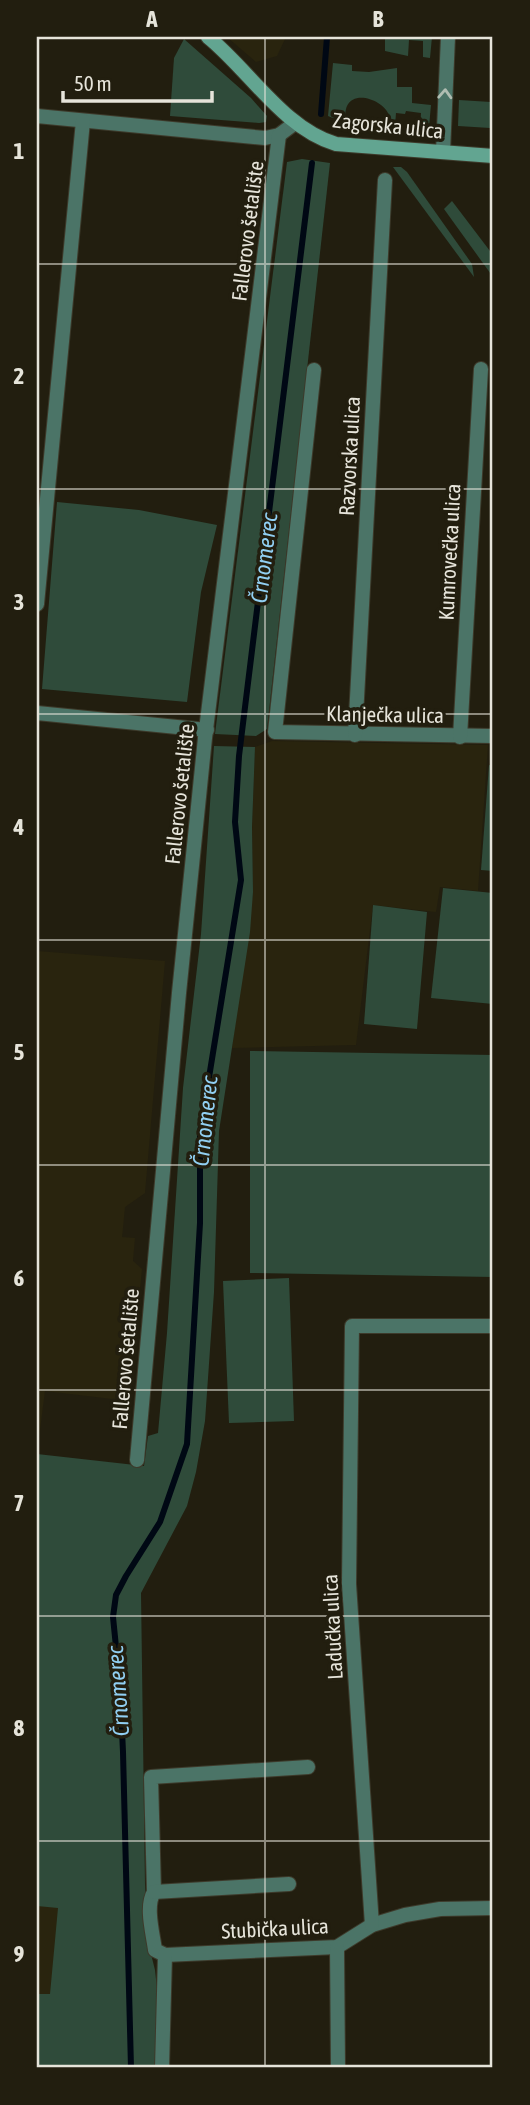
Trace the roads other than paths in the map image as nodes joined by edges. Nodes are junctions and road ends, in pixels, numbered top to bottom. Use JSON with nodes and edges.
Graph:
{"nodes":[{"id":1,"x":208,"y":37,"type":"edge"},
{"id":2,"x":448,"y":37,"type":"edge"},
{"id":3,"x":37,"y":116,"type":"edge"},
{"id":4,"x":83,"y":121,"type":"junction"},
{"id":5,"x":295,"y":122,"type":"junction"},
{"id":6,"x":279,"y":135,"type":"junction"},
{"id":7,"x":443,"y":152,"type":"junction"},
{"id":8,"x":493,"y":156,"type":"edge"},
{"id":9,"x":385,"y":180,"type":"dead end"},
{"id":10,"x":481,"y":369,"type":"dead end"},
{"id":11,"x":314,"y":370,"type":"dead end"},
{"id":12,"x":37,"y":604,"type":"edge"},
{"id":13,"x":37,"y":713,"type":"edge"},
{"id":14,"x":206,"y":730,"type":"junction"},
{"id":15,"x":355,"y":735,"type":"junction"},
{"id":16,"x":493,"y":736,"type":"edge"},
{"id":17,"x":460,"y":737,"type":"junction"},
{"id":18,"x":493,"y":1326,"type":"edge"},
{"id":19,"x":137,"y":1460,"type":"dead end"},
{"id":20,"x":307,"y":1767,"type":"dead end"},
{"id":21,"x":289,"y":1884,"type":"dead end"},
{"id":22,"x":154,"y":1892,"type":"junction"},
{"id":23,"x":493,"y":1908,"type":"edge"},
{"id":24,"x":372,"y":1925,"type":"junction"},
{"id":25,"x":337,"y":1947,"type":"junction"},
{"id":26,"x":165,"y":1955,"type":"junction"},
{"id":27,"x":162,"y":2068,"type":"edge"},
{"id":28,"x":338,"y":2068,"type":"edge"}],
"edges":[{"from":1,"to":5,"type":"street","name":"Zagorska ulica"},
{"from":7,"to":2,"type":"street","one_way":true},
{"from":3,"to":4,"type":"street"},
{"from":4,"to":6,"type":"street"},
{"from":4,"to":12,"type":"street"},
{"from":5,"to":6,"type":"street"},
{"from":5,"to":7,"type":"street","name":"Zagorska ulica"},
{"from":6,"to":14,"type":"street","name":"Fallerovo šetalište"},
{"from":7,"to":8,"type":"street","name":"Zagorska ulica"},
{"from":9,"to":15,"type":"street","name":"Razvorska ulica"},
{"from":10,"to":17,"type":"street","name":"Kumrovečka ulica"},
{"from":11,"to":15,"type":"street","name":"Klanječka ulica"},
{"from":13,"to":14,"type":"street"},
{"from":14,"to":19,"type":"street","name":"Fallerovo šetalište"},
{"from":15,"to":17,"type":"street","name":"Klanječka ulica"},
{"from":16,"to":17,"type":"street","name":"Klanječka ulica"},
{"from":18,"to":24,"type":"street","name":"Ladučka ulica"},
{"from":20,"to":22,"type":"street"},
{"from":21,"to":22,"type":"street"},
{"from":22,"to":26,"type":"street"},
{"from":23,"to":24,"type":"street","name":"Stubička ulica"},
{"from":24,"to":25,"type":"street","name":"Stubička ulica"},
{"from":25,"to":26,"type":"street","name":"Stubička ulica"},
{"from":25,"to":28,"type":"street"},
{"from":26,"to":27,"type":"street"}]}
